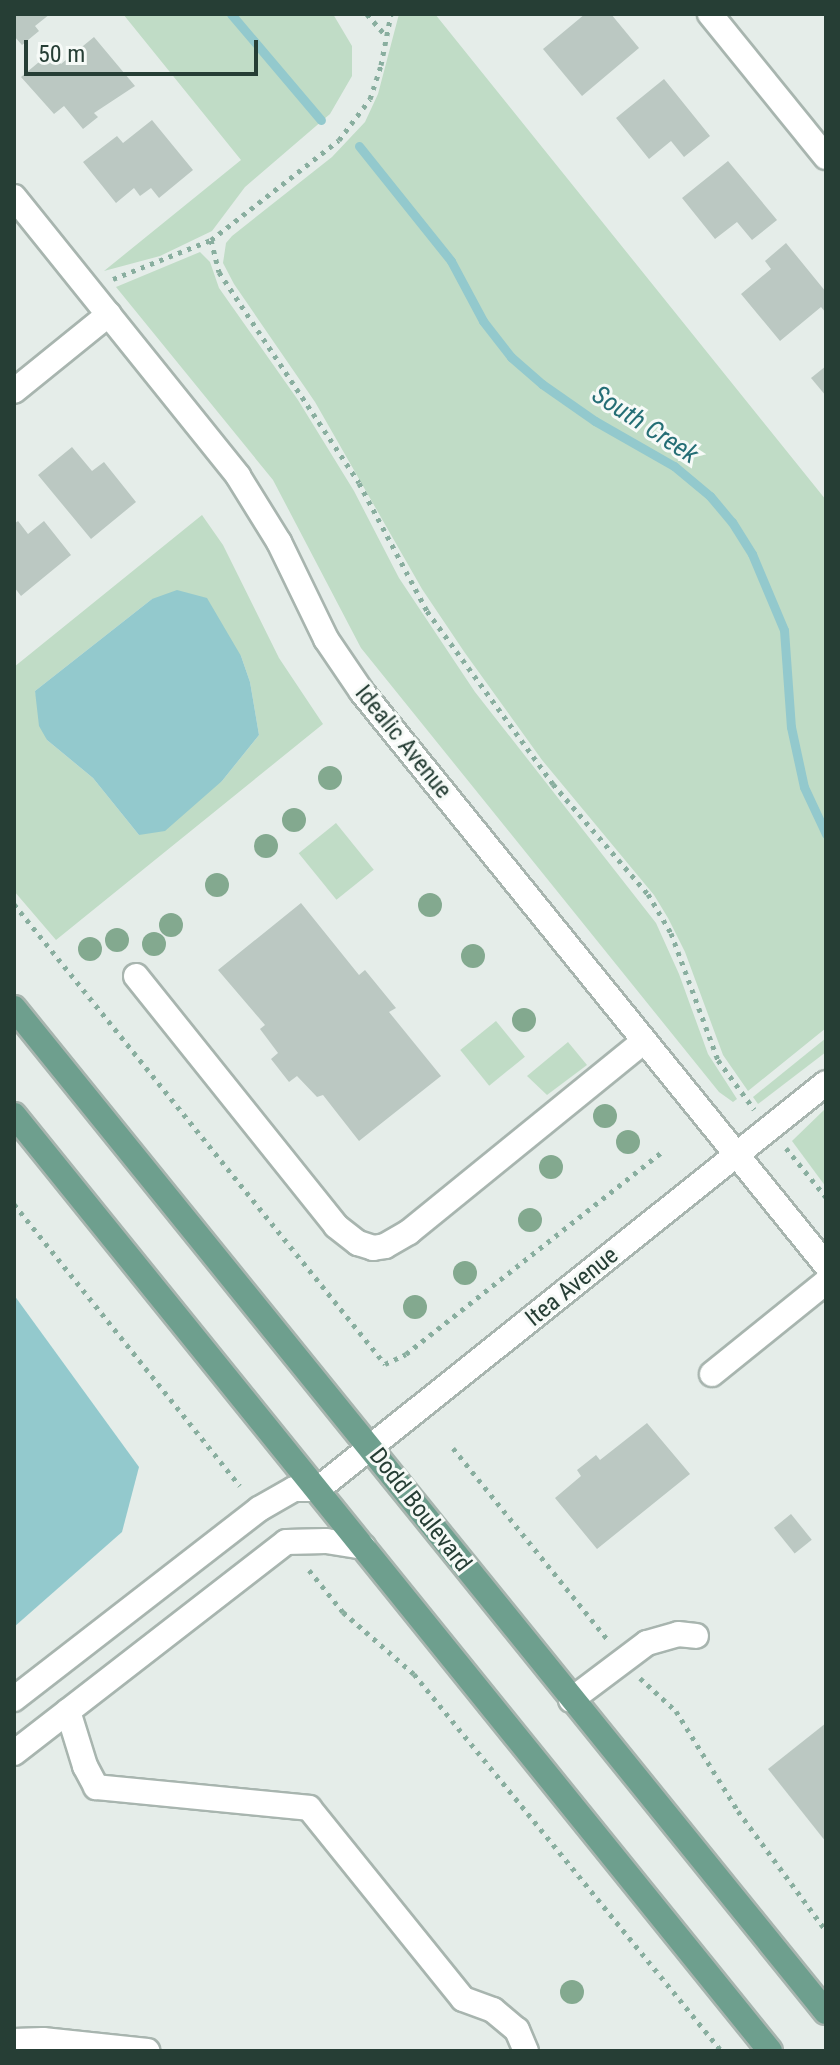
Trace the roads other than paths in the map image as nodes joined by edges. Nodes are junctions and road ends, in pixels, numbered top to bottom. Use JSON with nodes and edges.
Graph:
{"nodes":[{"id":1,"x":710,"y":14,"type":"edge"},
{"id":2,"x":826,"y":157,"type":"edge"},
{"id":3,"x":14,"y":197,"type":"edge"},
{"id":4,"x":109,"y":314,"type":"junction"},
{"id":5,"x":14,"y":391,"type":"edge"},
{"id":6,"x":136,"y":976,"type":"dead end"},
{"id":7,"x":14,"y":1008,"type":"edge"},
{"id":8,"x":643,"y":1042,"type":"junction"},
{"id":9,"x":826,"y":1083,"type":"edge"},
{"id":10,"x":14,"y":1115,"type":"edge"},
{"id":11,"x":735,"y":1157,"type":"junction"},
{"id":12,"x":826,"y":1265,"type":"edge"},
{"id":13,"x":826,"y":1282,"type":"edge"},
{"id":14,"x":712,"y":1374,"type":"dead end"},
{"id":15,"x":370,"y":1447,"type":"junction"},
{"id":16,"x":318,"y":1489,"type":"junction"},
{"id":17,"x":364,"y":1547,"type":"junction"},
{"id":18,"x":696,"y":1636,"type":"dead end"},
{"id":19,"x":14,"y":1699,"type":"edge"},
{"id":20,"x":571,"y":1700,"type":"junction"},
{"id":21,"x":68,"y":1711,"type":"junction"},
{"id":22,"x":14,"y":1753,"type":"edge"},
{"id":23,"x":826,"y":2012,"type":"edge"},
{"id":24,"x":14,"y":2041,"type":"edge"},
{"id":25,"x":147,"y":2051,"type":"edge"},
{"id":26,"x":526,"y":2051,"type":"edge"},
{"id":27,"x":770,"y":2051,"type":"edge"}],
"edges":[{"from":1,"to":2,"type":"street"},
{"from":3,"to":4,"type":"street","name":"Idealic Avenue"},
{"from":4,"to":5,"type":"street"},
{"from":4,"to":8,"type":"street","name":"Idealic Avenue"},
{"from":6,"to":8,"type":"street"},
{"from":7,"to":15,"type":"main road","name":"Dodd Boulevard"},
{"from":8,"to":11,"type":"street","name":"Idealic Avenue"},
{"from":9,"to":11,"type":"street","name":"Itea Avenue"},
{"from":10,"to":16,"type":"main road"},
{"from":11,"to":12,"type":"street","name":"Idealic Avenue"},
{"from":11,"to":15,"type":"street","name":"Itea Avenue"},
{"from":13,"to":14,"type":"street"},
{"from":15,"to":16,"type":"street","name":"Itea Avenue"},
{"from":15,"to":20,"type":"main road","name":"Dodd Boulevard"},
{"from":16,"to":17,"type":"main road"},
{"from":16,"to":19,"type":"street"},
{"from":17,"to":21,"type":"street"},
{"from":17,"to":27,"type":"main road"},
{"from":18,"to":20,"type":"street"},
{"from":20,"to":23,"type":"main road","name":"Dodd Boulevard"},
{"from":21,"to":22,"type":"street"},
{"from":21,"to":26,"type":"street"},
{"from":24,"to":25,"type":"street"}]}
